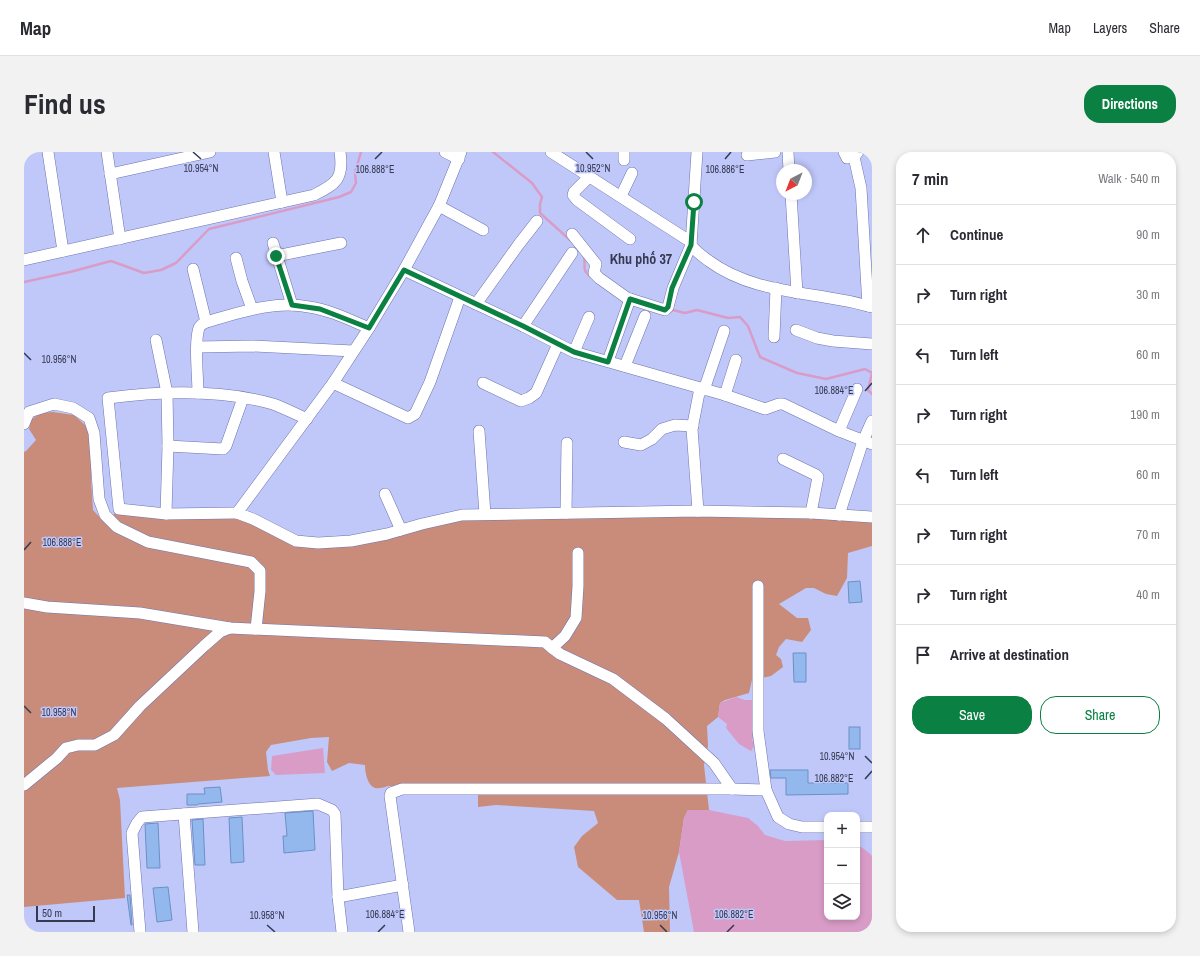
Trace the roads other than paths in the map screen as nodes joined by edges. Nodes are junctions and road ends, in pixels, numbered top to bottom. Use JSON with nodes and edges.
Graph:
{"nodes":[{"id":1,"x":48,"y":152,"type":"edge"},
{"id":2,"x":107,"y":152,"type":"edge"},
{"id":3,"x":210,"y":152,"type":"edge"},
{"id":4,"x":274,"y":152,"type":"edge"},
{"id":5,"x":340,"y":152,"type":"edge"},
{"id":6,"x":445,"y":152,"type":"edge"},
{"id":7,"x":551,"y":152,"type":"edge"},
{"id":8,"x":697,"y":152,"type":"edge"},
{"id":9,"x":775,"y":152,"type":"edge"},
{"id":10,"x":788,"y":152,"type":"edge"},
{"id":11,"x":852,"y":154,"type":"edge"},
{"id":12,"x":460,"y":155,"type":"edge"},
{"id":13,"x":747,"y":155,"type":"dead end"},
{"id":14,"x":789,"y":164,"type":"edge"},
{"id":15,"x":632,"y":173,"type":"dead end"},
{"id":16,"x":110,"y":174,"type":"junction"},
{"id":17,"x":589,"y":177,"type":"junction"},
{"id":18,"x":621,"y":196,"type":"junction"},
{"id":19,"x":791,"y":200,"type":"edge"},
{"id":20,"x":282,"y":202,"type":"junction"},
{"id":21,"x":439,"y":206,"type":"junction"},
{"id":22,"x":537,"y":221,"type":"dead end"},
{"id":23,"x":483,"y":230,"type":"dead end"},
{"id":24,"x":572,"y":234,"type":"dead end"},
{"id":25,"x":120,"y":239,"type":"junction"},
{"id":26,"x":630,"y":239,"type":"dead end"},
{"id":27,"x":273,"y":243,"type":"dead end"},
{"id":28,"x":341,"y":243,"type":"dead end"},
{"id":29,"x":691,"y":244,"type":"junction"},
{"id":30,"x":63,"y":251,"type":"junction"},
{"id":31,"x":572,"y":253,"type":"dead end"},
{"id":32,"x":276,"y":256,"type":"junction"},
{"id":33,"x":236,"y":258,"type":"dead end"},
{"id":34,"x":24,"y":260,"type":"edge"},
{"id":35,"x":193,"y":269,"type":"dead end"},
{"id":36,"x":404,"y":270,"type":"junction"},
{"id":37,"x":776,"y":288,"type":"junction"},
{"id":38,"x":797,"y":293,"type":"junction"},
{"id":39,"x":460,"y":297,"type":"junction"},
{"id":40,"x":628,"y":302,"type":"junction"},
{"id":41,"x":476,"y":304,"type":"junction"},
{"id":42,"x":292,"y":305,"type":"junction"},
{"id":43,"x":870,"y":306,"type":"edge"},
{"id":44,"x":252,"y":309,"type":"junction"},
{"id":45,"x":645,"y":316,"type":"dead end"},
{"id":46,"x":590,"y":317,"type":"dead end"},
{"id":47,"x":206,"y":322,"type":"junction"},
{"id":48,"x":523,"y":326,"type":"junction"},
{"id":49,"x":369,"y":328,"type":"junction"},
{"id":50,"x":796,"y":330,"type":"dead end"},
{"id":51,"x":724,"y":331,"type":"dead end"},
{"id":52,"x":774,"y":338,"type":"dead end"},
{"id":53,"x":156,"y":340,"type":"dead end"},
{"id":54,"x":558,"y":344,"type":"junction"},
{"id":55,"x":872,"y":344,"type":"edge"},
{"id":56,"x":197,"y":347,"type":"junction"},
{"id":57,"x":354,"y":351,"type":"junction"},
{"id":58,"x":574,"y":352,"type":"junction"},
{"id":59,"x":736,"y":360,"type":"dead end"},
{"id":60,"x":608,"y":362,"type":"junction"},
{"id":61,"x":625,"y":366,"type":"junction"},
{"id":62,"x":333,"y":383,"type":"junction"},
{"id":63,"x":483,"y":383,"type":"dead end"},
{"id":64,"x":702,"y":389,"type":"junction"},
{"id":65,"x":857,"y":389,"type":"dead end"},
{"id":66,"x":166,"y":393,"type":"junction"},
{"id":67,"x":198,"y":393,"type":"junction"},
{"id":68,"x":725,"y":395,"type":"junction"},
{"id":69,"x":243,"y":398,"type":"junction"},
{"id":70,"x":307,"y":419,"type":"junction"},
{"id":71,"x":872,"y":420,"type":"edge"},
{"id":72,"x":24,"y":424,"type":"edge"},
{"id":73,"x":693,"y":426,"type":"junction"},
{"id":74,"x":480,"y":431,"type":"dead end"},
{"id":75,"x":839,"y":431,"type":"junction"},
{"id":76,"x":624,"y":442,"type":"dead end"},
{"id":77,"x":567,"y":443,"type":"dead end"},
{"id":78,"x":868,"y":443,"type":"edge"},
{"id":79,"x":168,"y":446,"type":"junction"},
{"id":80,"x":782,"y":459,"type":"dead end"},
{"id":81,"x":385,"y":494,"type":"dead end"},
{"id":82,"x":698,"y":511,"type":"junction"},
{"id":83,"x":237,"y":513,"type":"junction"},
{"id":84,"x":566,"y":513,"type":"junction"},
{"id":85,"x":811,"y":513,"type":"junction"},
{"id":86,"x":166,"y":514,"type":"junction"},
{"id":87,"x":485,"y":514,"type":"junction"},
{"id":88,"x":839,"y":515,"type":"junction"},
{"id":89,"x":872,"y":517,"type":"edge"},
{"id":90,"x":401,"y":530,"type":"junction"},
{"id":91,"x":578,"y":553,"type":"dead end"},
{"id":92,"x":758,"y":586,"type":"dead end"},
{"id":93,"x":24,"y":603,"type":"edge"},
{"id":94,"x":230,"y":628,"type":"junction"},
{"id":95,"x":256,"y":629,"type":"junction"},
{"id":96,"x":552,"y":648,"type":"junction"},
{"id":97,"x":24,"y":784,"type":"edge"},
{"id":98,"x":732,"y":789,"type":"junction"},
{"id":99,"x":766,"y":790,"type":"junction"},
{"id":100,"x":184,"y":814,"type":"junction"},
{"id":101,"x":824,"y":827,"type":"edge"},
{"id":102,"x":860,"y":827,"type":"edge"},
{"id":103,"x":872,"y":827,"type":"edge"},
{"id":104,"x":403,"y":885,"type":"junction"},
{"id":105,"x":338,"y":896,"type":"junction"},
{"id":106,"x":140,"y":932,"type":"edge"},
{"id":107,"x":193,"y":932,"type":"edge"},
{"id":108,"x":342,"y":932,"type":"edge"},
{"id":109,"x":409,"y":932,"type":"edge"}],
"edges":[{"from":1,"to":30,"type":"street"},
{"from":2,"to":16,"type":"street"},
{"from":3,"to":16,"type":"street"},
{"from":4,"to":20,"type":"street"},
{"from":5,"to":20,"type":"street"},
{"from":6,"to":12,"type":"street"},
{"from":7,"to":17,"type":"street"},
{"from":8,"to":29,"type":"street"},
{"from":9,"to":13,"type":"street"},
{"from":10,"to":14,"type":"street"},
{"from":11,"to":43,"type":"street"},
{"from":12,"to":21,"type":"street"},
{"from":15,"to":18,"type":"street"},
{"from":16,"to":25,"type":"street"},
{"from":17,"to":18,"type":"street"},
{"from":17,"to":26,"type":"street"},
{"from":18,"to":29,"type":"street"},
{"from":19,"to":38,"type":"street"},
{"from":20,"to":25,"type":"street"},
{"from":21,"to":23,"type":"street"},
{"from":21,"to":36,"type":"street"},
{"from":22,"to":41,"type":"street"},
{"from":24,"to":40,"type":"street"},
{"from":25,"to":30,"type":"street"},
{"from":27,"to":32,"type":"street"},
{"from":28,"to":32,"type":"street"},
{"from":29,"to":37,"type":"street"},
{"from":29,"to":40,"type":"street"},
{"from":30,"to":34,"type":"street"},
{"from":31,"to":48,"type":"street"},
{"from":32,"to":42,"type":"street"},
{"from":33,"to":44,"type":"street"},
{"from":35,"to":47,"type":"street"},
{"from":36,"to":39,"type":"street"},
{"from":36,"to":49,"type":"street"},
{"from":37,"to":38,"type":"street"},
{"from":37,"to":52,"type":"street"},
{"from":38,"to":43,"type":"street"},
{"from":39,"to":41,"type":"street"},
{"from":39,"to":62,"type":"street"},
{"from":40,"to":60,"type":"street"},
{"from":41,"to":48,"type":"street"},
{"from":42,"to":44,"type":"street"},
{"from":42,"to":49,"type":"street"},
{"from":44,"to":47,"type":"street"},
{"from":45,"to":61,"type":"street"},
{"from":46,"to":58,"type":"street"},
{"from":47,"to":56,"type":"street"},
{"from":48,"to":54,"type":"street"},
{"from":49,"to":57,"type":"street"},
{"from":50,"to":55,"type":"street"},
{"from":51,"to":64,"type":"street"},
{"from":53,"to":66,"type":"street"},
{"from":54,"to":58,"type":"street"},
{"from":54,"to":63,"type":"street"},
{"from":56,"to":57,"type":"street"},
{"from":56,"to":67,"type":"street"},
{"from":57,"to":62,"type":"street"},
{"from":58,"to":60,"type":"street"},
{"from":59,"to":68,"type":"street"},
{"from":60,"to":61,"type":"street"},
{"from":61,"to":64,"type":"street"},
{"from":62,"to":70,"type":"street"},
{"from":64,"to":68,"type":"street"},
{"from":64,"to":73,"type":"street"},
{"from":65,"to":75,"type":"street"},
{"from":66,"to":67,"type":"street"},
{"from":66,"to":79,"type":"street"},
{"from":66,"to":86,"type":"street"},
{"from":67,"to":69,"type":"street"},
{"from":68,"to":75,"type":"street"},
{"from":69,"to":70,"type":"street"},
{"from":69,"to":79,"type":"street"},
{"from":70,"to":83,"type":"street"},
{"from":71,"to":78,"type":"street"},
{"from":72,"to":95,"type":"street"},
{"from":73,"to":76,"type":"street"},
{"from":73,"to":82,"type":"street"},
{"from":74,"to":87,"type":"street"},
{"from":75,"to":78,"type":"street"},
{"from":77,"to":84,"type":"street"},
{"from":78,"to":88,"type":"street"},
{"from":79,"to":86,"type":"street"},
{"from":80,"to":85,"type":"street"},
{"from":81,"to":90,"type":"street"},
{"from":82,"to":84,"type":"street"},
{"from":82,"to":85,"type":"street"},
{"from":83,"to":86,"type":"street"},
{"from":83,"to":90,"type":"street"},
{"from":84,"to":87,"type":"street"},
{"from":85,"to":88,"type":"street"},
{"from":87,"to":90,"type":"street"},
{"from":88,"to":89,"type":"street"},
{"from":91,"to":96,"type":"street"},
{"from":92,"to":99,"type":"street"},
{"from":93,"to":94,"type":"street"},
{"from":94,"to":95,"type":"street"},
{"from":94,"to":97,"type":"street"},
{"from":95,"to":96,"type":"street"},
{"from":96,"to":98,"type":"street"},
{"from":98,"to":99,"type":"street"},
{"from":98,"to":104,"type":"street"},
{"from":99,"to":101,"type":"street"},
{"from":100,"to":105,"type":"street"},
{"from":100,"to":106,"type":"street"},
{"from":100,"to":107,"type":"street"},
{"from":102,"to":103,"type":"street"},
{"from":104,"to":105,"type":"street"},
{"from":104,"to":109,"type":"street"},
{"from":105,"to":108,"type":"street"}]}
